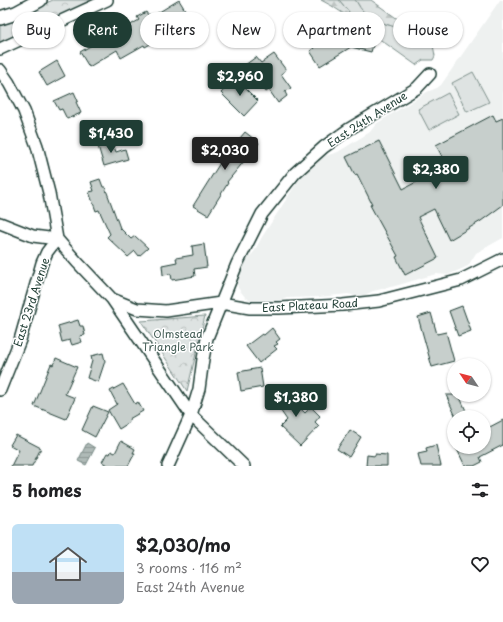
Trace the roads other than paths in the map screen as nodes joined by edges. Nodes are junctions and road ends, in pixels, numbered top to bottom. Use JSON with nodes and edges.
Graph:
{"nodes":[{"id":1,"x":40,"y":0,"type":"edge"},
{"id":2,"x":107,"y":0,"type":"edge"},
{"id":3,"x":0,"y":18,"type":"edge"},
{"id":4,"x":0,"y":49,"type":"edge"},
{"id":5,"x":0,"y":70,"type":"edge"},
{"id":6,"x":430,"y":74,"type":"dead end"},
{"id":7,"x":0,"y":223,"type":"edge"},
{"id":8,"x":58,"y":239,"type":"junction"},
{"id":9,"x":503,"y":259,"type":"edge"},
{"id":10,"x":112,"y":298,"type":"junction"},
{"id":11,"x":220,"y":303,"type":"junction"},
{"id":12,"x":0,"y":390,"type":"edge"},
{"id":13,"x":191,"y":415,"type":"junction"},
{"id":14,"x":168,"y":466,"type":"edge"},
{"id":15,"x":244,"y":466,"type":"edge"}],
"edges":[{"from":1,"to":3,"type":"street"},
{"from":2,"to":4,"type":"street"},
{"from":5,"to":8,"type":"street"},
{"from":6,"to":11,"type":"street","name":"East 24th Avenue"},
{"from":7,"to":8,"type":"street"},
{"from":8,"to":10,"type":"street"},
{"from":8,"to":12,"type":"street","name":"East 23rd Avenue"},
{"from":9,"to":11,"type":"street","name":"East Plateau Road"},
{"from":10,"to":11,"type":"street","name":"East Plateau Road"},
{"from":10,"to":13,"type":"street"},
{"from":11,"to":13,"type":"street","name":"East 24th Avenue"},
{"from":13,"to":14,"type":"street","name":"East 24th Avenue"},
{"from":13,"to":15,"type":"street"}]}
